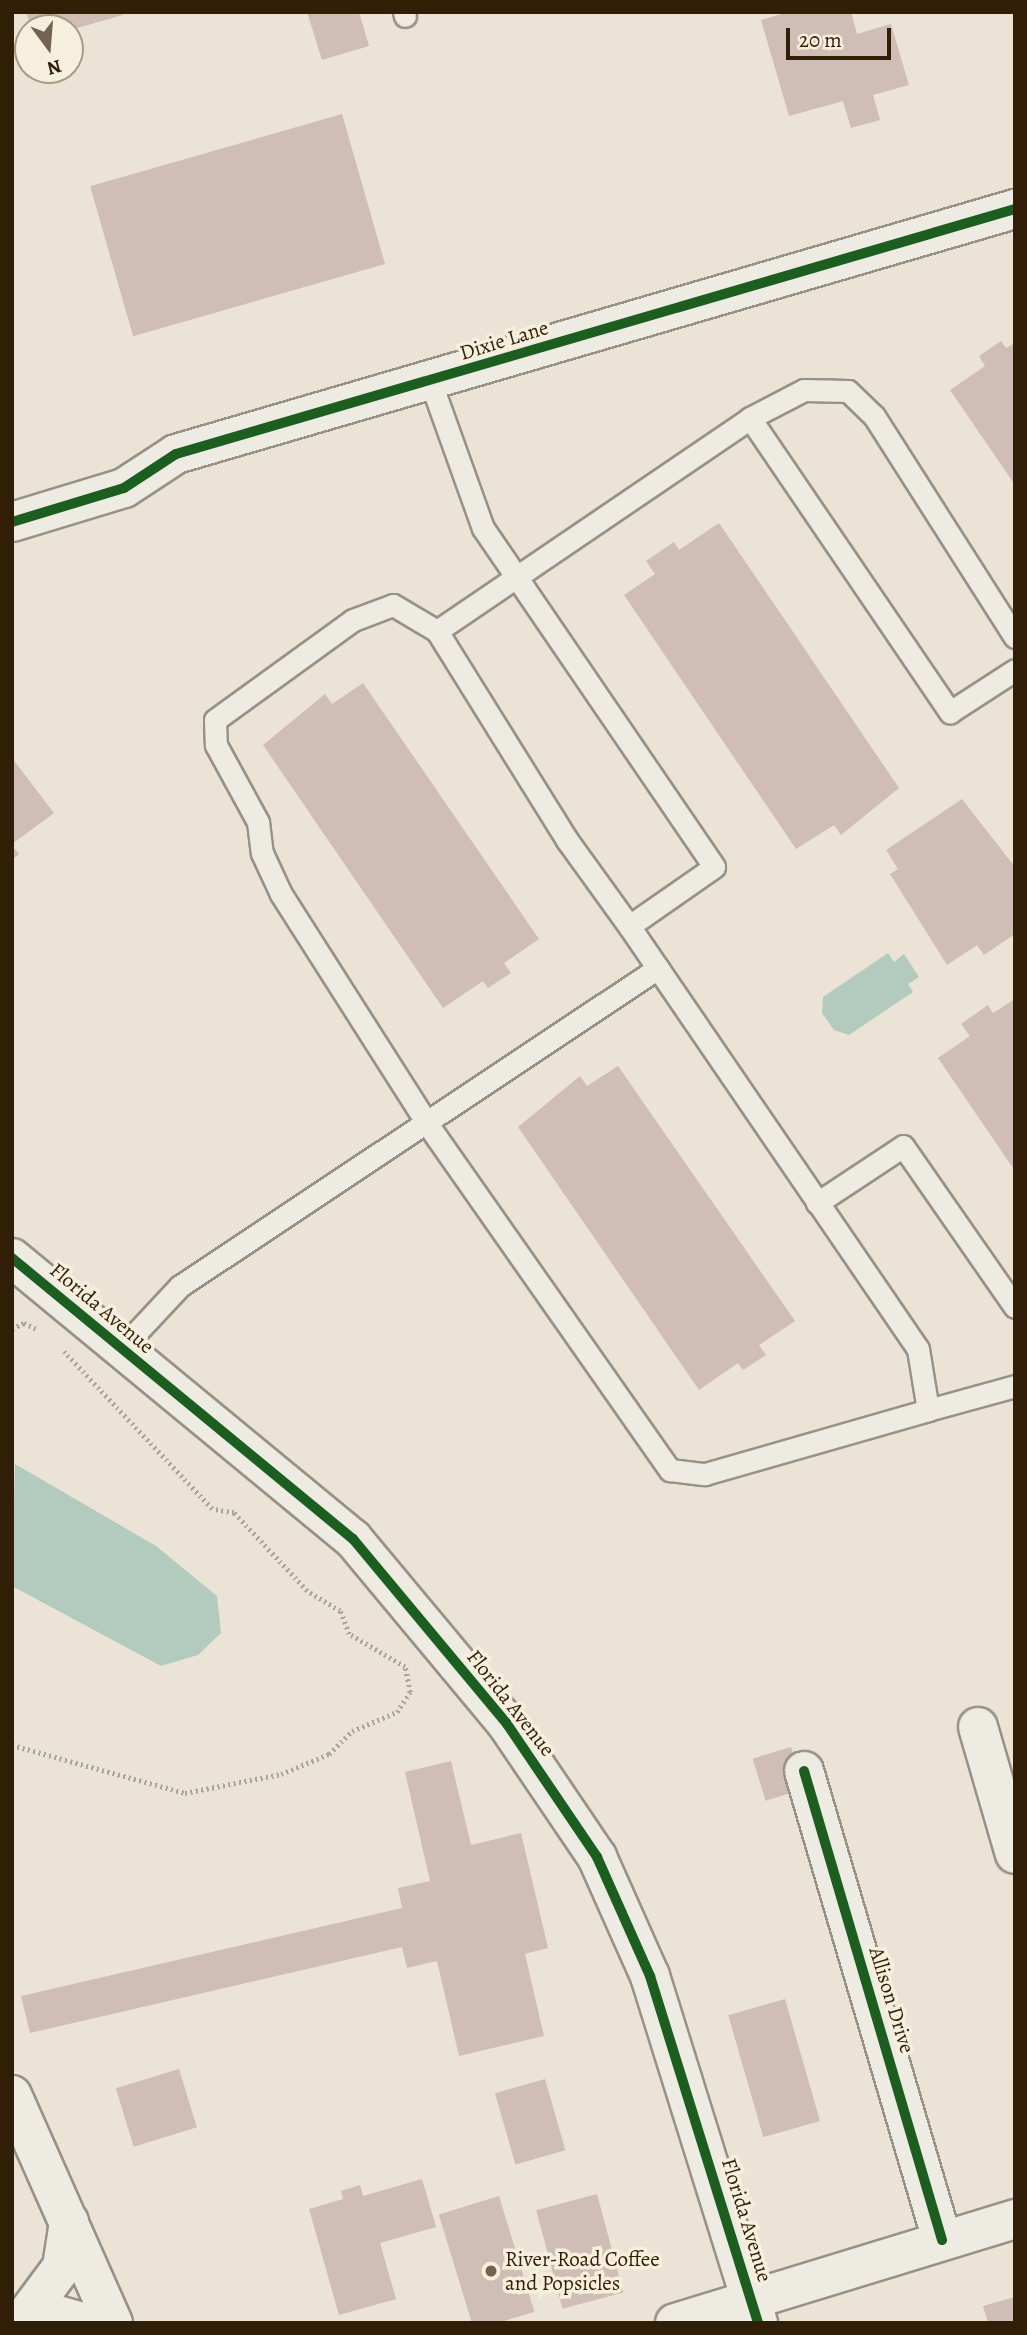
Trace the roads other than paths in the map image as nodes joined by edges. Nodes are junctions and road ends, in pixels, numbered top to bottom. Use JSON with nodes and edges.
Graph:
{"nodes":[{"id":1,"x":1015,"y":209,"type":"edge"},
{"id":2,"x":430,"y":383,"type":"junction"},
{"id":3,"x":750,"y":418,"type":"junction"},
{"id":4,"x":12,"y":522,"type":"edge"},
{"id":5,"x":521,"y":577,"type":"junction"},
{"id":6,"x":437,"y":631,"type":"junction"},
{"id":7,"x":1015,"y":638,"type":"edge"},
{"id":8,"x":1015,"y":670,"type":"edge"},
{"id":9,"x":629,"y":926,"type":"junction"},
{"id":10,"x":658,"y":968,"type":"junction"},
{"id":11,"x":426,"y":1122,"type":"junction"},
{"id":12,"x":817,"y":1203,"type":"junction"},
{"id":13,"x":12,"y":1258,"type":"edge"},
{"id":14,"x":1015,"y":1307,"type":"edge"},
{"id":15,"x":121,"y":1349,"type":"junction"},
{"id":16,"x":1015,"y":1386,"type":"edge"},
{"id":17,"x":928,"y":1410,"type":"junction"},
{"id":18,"x":978,"y":1727,"type":"dead end"},
{"id":19,"x":804,"y":1771,"type":"dead end"},
{"id":20,"x":1015,"y":1854,"type":"edge"},
{"id":21,"x":12,"y":2095,"type":"edge"},
{"id":22,"x":1015,"y":2219,"type":"edge"},
{"id":23,"x":69,"y":2222,"type":"junction"},
{"id":24,"x":942,"y":2240,"type":"junction"},
{"id":25,"x":755,"y":2312,"type":"edge"},
{"id":26,"x":19,"y":2320,"type":"edge"},
{"id":27,"x":86,"y":2323,"type":"edge"},
{"id":28,"x":113,"y":2323,"type":"edge"},
{"id":29,"x":675,"y":2323,"type":"edge"}],
"edges":[{"from":1,"to":2,"type":"street","name":"Dixie Lane"},
{"from":2,"to":4,"type":"street","name":"Dixie Lane"},
{"from":2,"to":5,"type":"lane"},
{"from":3,"to":5,"type":"lane"},
{"from":3,"to":7,"type":"lane"},
{"from":3,"to":8,"type":"lane"},
{"from":5,"to":6,"type":"lane"},
{"from":5,"to":9,"type":"lane"},
{"from":6,"to":9,"type":"lane"},
{"from":6,"to":11,"type":"lane"},
{"from":9,"to":10,"type":"lane"},
{"from":10,"to":11,"type":"lane"},
{"from":10,"to":12,"type":"lane"},
{"from":11,"to":15,"type":"lane"},
{"from":11,"to":17,"type":"lane"},
{"from":12,"to":14,"type":"lane"},
{"from":12,"to":17,"type":"lane"},
{"from":13,"to":15,"type":"street","name":"Florida Avenue"},
{"from":15,"to":25,"type":"street","name":"Florida Avenue"},
{"from":16,"to":17,"type":"lane"},
{"from":18,"to":20,"type":"street"},
{"from":19,"to":24,"type":"street","name":"Allison Drive"},
{"from":21,"to":23,"type":"street"},
{"from":22,"to":24,"type":"street"},
{"from":23,"to":26,"type":"street"},
{"from":23,"to":28,"type":"street"},
{"from":24,"to":25,"type":"street"},
{"from":25,"to":29,"type":"street"},
{"from":26,"to":27,"type":"street"}]}
